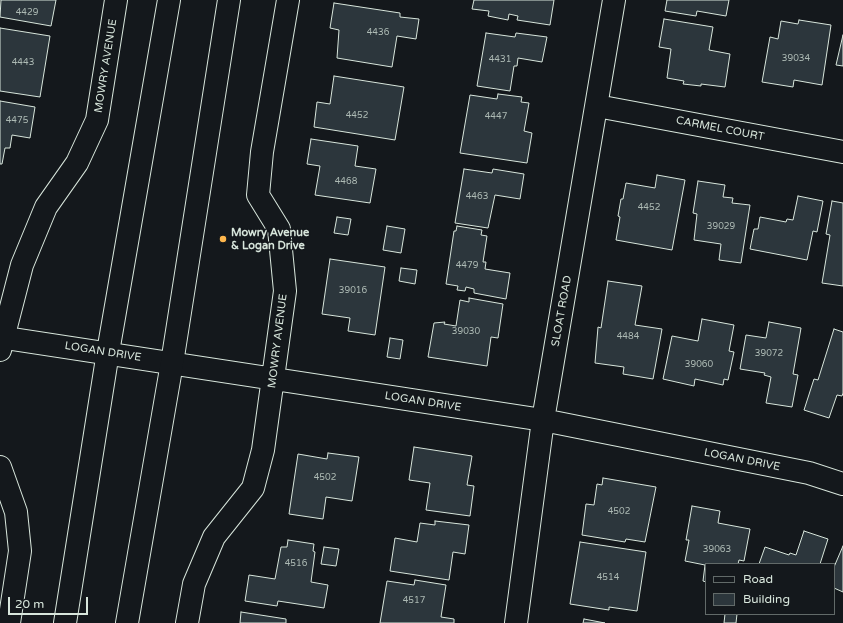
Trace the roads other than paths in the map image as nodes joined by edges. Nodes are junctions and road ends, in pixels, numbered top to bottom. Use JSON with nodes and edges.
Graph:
{"nodes":[{"id":1,"x":116,"y":0,"type":"edge"},
{"id":2,"x":169,"y":0,"type":"edge"},
{"id":3,"x":229,"y":0,"type":"edge"},
{"id":4,"x":288,"y":0,"type":"edge"},
{"id":5,"x":614,"y":0,"type":"edge"},
{"id":6,"x":597,"y":106,"type":"junction"},
{"id":7,"x":843,"y":152,"type":"edge"},
{"id":8,"x":1,"y":341,"type":"edge"},
{"id":9,"x":108,"y":352,"type":"junction"},
{"id":10,"x":172,"y":362,"type":"junction"},
{"id":11,"x":273,"y":379,"type":"junction"},
{"id":12,"x":543,"y":420,"type":"junction"},
{"id":13,"x":0,"y":467,"type":"edge"},
{"id":14,"x":843,"y":484,"type":"edge"},
{"id":15,"x":9,"y":623,"type":"edge"},
{"id":16,"x":65,"y":623,"type":"edge"},
{"id":17,"x":127,"y":623,"type":"edge"},
{"id":18,"x":187,"y":623,"type":"edge"},
{"id":19,"x":516,"y":623,"type":"edge"}],
"edges":[{"from":1,"to":8,"type":"street","name":"MOWRY AVENUE"},
{"from":2,"to":9,"type":"street"},
{"from":3,"to":10,"type":"street"},
{"from":4,"to":11,"type":"street","name":"MOWRY AVENUE"},
{"from":5,"to":6,"type":"street","name":"SLOAT ROAD"},
{"from":6,"to":7,"type":"street","name":"CARMEL COURT"},
{"from":6,"to":12,"type":"street","name":"SLOAT ROAD"},
{"from":8,"to":9,"type":"street","name":"LOGAN DRIVE"},
{"from":9,"to":10,"type":"street","name":"LOGAN DRIVE"},
{"from":9,"to":16,"type":"street"},
{"from":10,"to":11,"type":"street","name":"LOGAN DRIVE"},
{"from":10,"to":17,"type":"street"},
{"from":11,"to":12,"type":"street","name":"LOGAN DRIVE"},
{"from":11,"to":18,"type":"street","name":"MOWRY AVENUE"},
{"from":12,"to":14,"type":"street","name":"LOGAN DRIVE"},
{"from":12,"to":19,"type":"street","name":"SLOAT ROAD"},
{"from":13,"to":15,"type":"street"}]}
